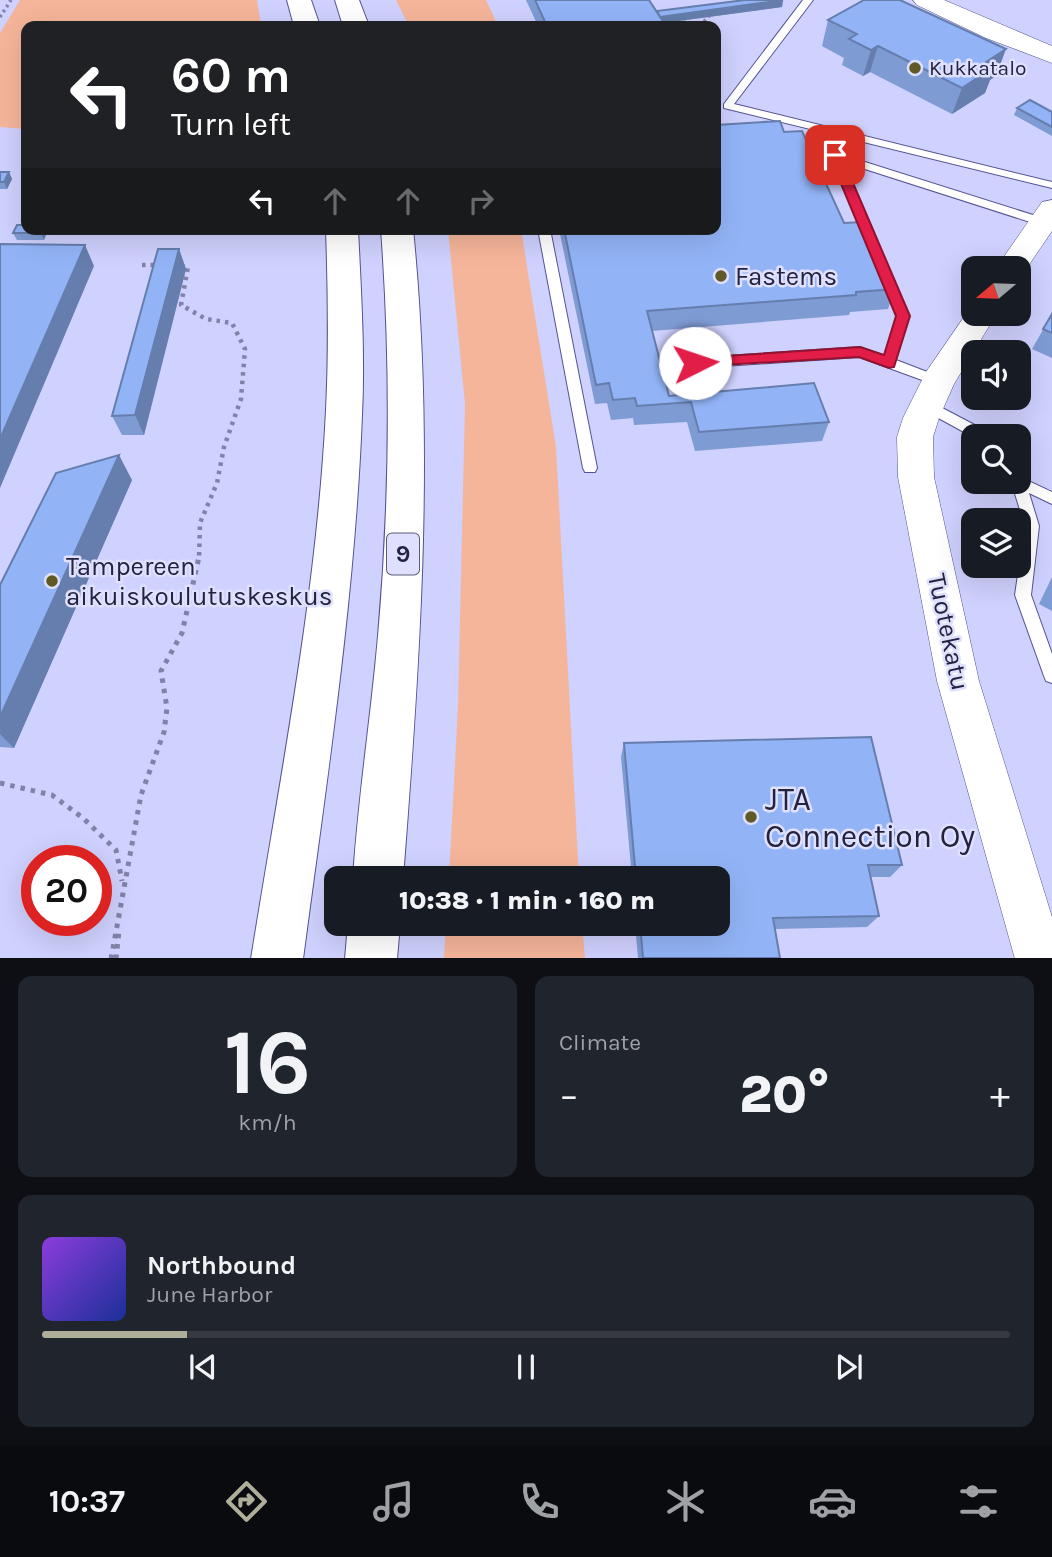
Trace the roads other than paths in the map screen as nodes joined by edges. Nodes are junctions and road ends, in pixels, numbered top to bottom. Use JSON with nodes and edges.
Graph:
{"nodes":[{"id":1,"x":299,"y":0,"type":"edge"},
{"id":2,"x":347,"y":0,"type":"edge"},
{"id":3,"x":808,"y":0,"type":"edge"},
{"id":4,"x":925,"y":0,"type":"edge"},
{"id":5,"x":955,"y":0,"type":"edge"},
{"id":6,"x":305,"y":21,"type":"edge"},
{"id":7,"x":354,"y":21,"type":"edge"},
{"id":8,"x":1052,"y":52,"type":"edge"},
{"id":9,"x":784,"y":139,"type":"edge"},
{"id":10,"x":835,"y":155,"type":"junction"},
{"id":11,"x":1052,"y":185,"type":"edge"},
{"id":12,"x":1048,"y":218,"type":"edge"},
{"id":13,"x":342,"y":235,"type":"edge"},
{"id":14,"x":398,"y":235,"type":"edge"},
{"id":15,"x":545,"y":235,"type":"edge"},
{"id":16,"x":877,"y":254,"type":"edge"},
{"id":17,"x":1020,"y":256,"type":"edge"},
{"id":18,"x":882,"y":266,"type":"edge"},
{"id":19,"x":973,"y":326,"type":"edge"},
{"id":20,"x":695,"y":363,"type":"dead end"},
{"id":21,"x":889,"y":363,"type":"junction"},
{"id":22,"x":932,"y":393,"type":"junction"},
{"id":23,"x":969,"y":424,"type":"edge"},
{"id":24,"x":590,"y":468,"type":"dead end"},
{"id":25,"x":1031,"y":488,"type":"edge"},
{"id":26,"x":1023,"y":494,"type":"edge"},
{"id":27,"x":1052,"y":498,"type":"edge"},
{"id":28,"x":1052,"y":676,"type":"edge"},
{"id":29,"x":379,"y":866,"type":"edge"},
{"id":30,"x":373,"y":936,"type":"edge"},
{"id":31,"x":277,"y":958,"type":"edge"},
{"id":32,"x":371,"y":958,"type":"edge"},
{"id":33,"x":1040,"y":958,"type":"edge"}],
"edges":[{"from":1,"to":6,"type":"highway"},
{"from":2,"to":7,"type":"highway"},
{"from":3,"to":11,"type":"lane"},
{"from":4,"to":8,"type":"street"},
{"from":5,"to":8,"type":"street"},
{"from":9,"to":10,"type":"lane"},
{"from":10,"to":12,"type":"lane"},
{"from":10,"to":16,"type":"lane"},
{"from":12,"to":17,"type":"street"},
{"from":13,"to":31,"type":"highway"},
{"from":14,"to":29,"type":"highway","number":"9"},
{"from":15,"to":24,"type":"lane"},
{"from":18,"to":21,"type":"lane"},
{"from":19,"to":22,"type":"street","name":"Tuotekatu"},
{"from":20,"to":21,"type":"lane"},
{"from":21,"to":22,"type":"lane"},
{"from":22,"to":23,"type":"lane"},
{"from":22,"to":33,"type":"street","name":"Tuotekatu"},
{"from":25,"to":27,"type":"lane"},
{"from":26,"to":28,"type":"lane"},
{"from":30,"to":32,"type":"highway"}]}
